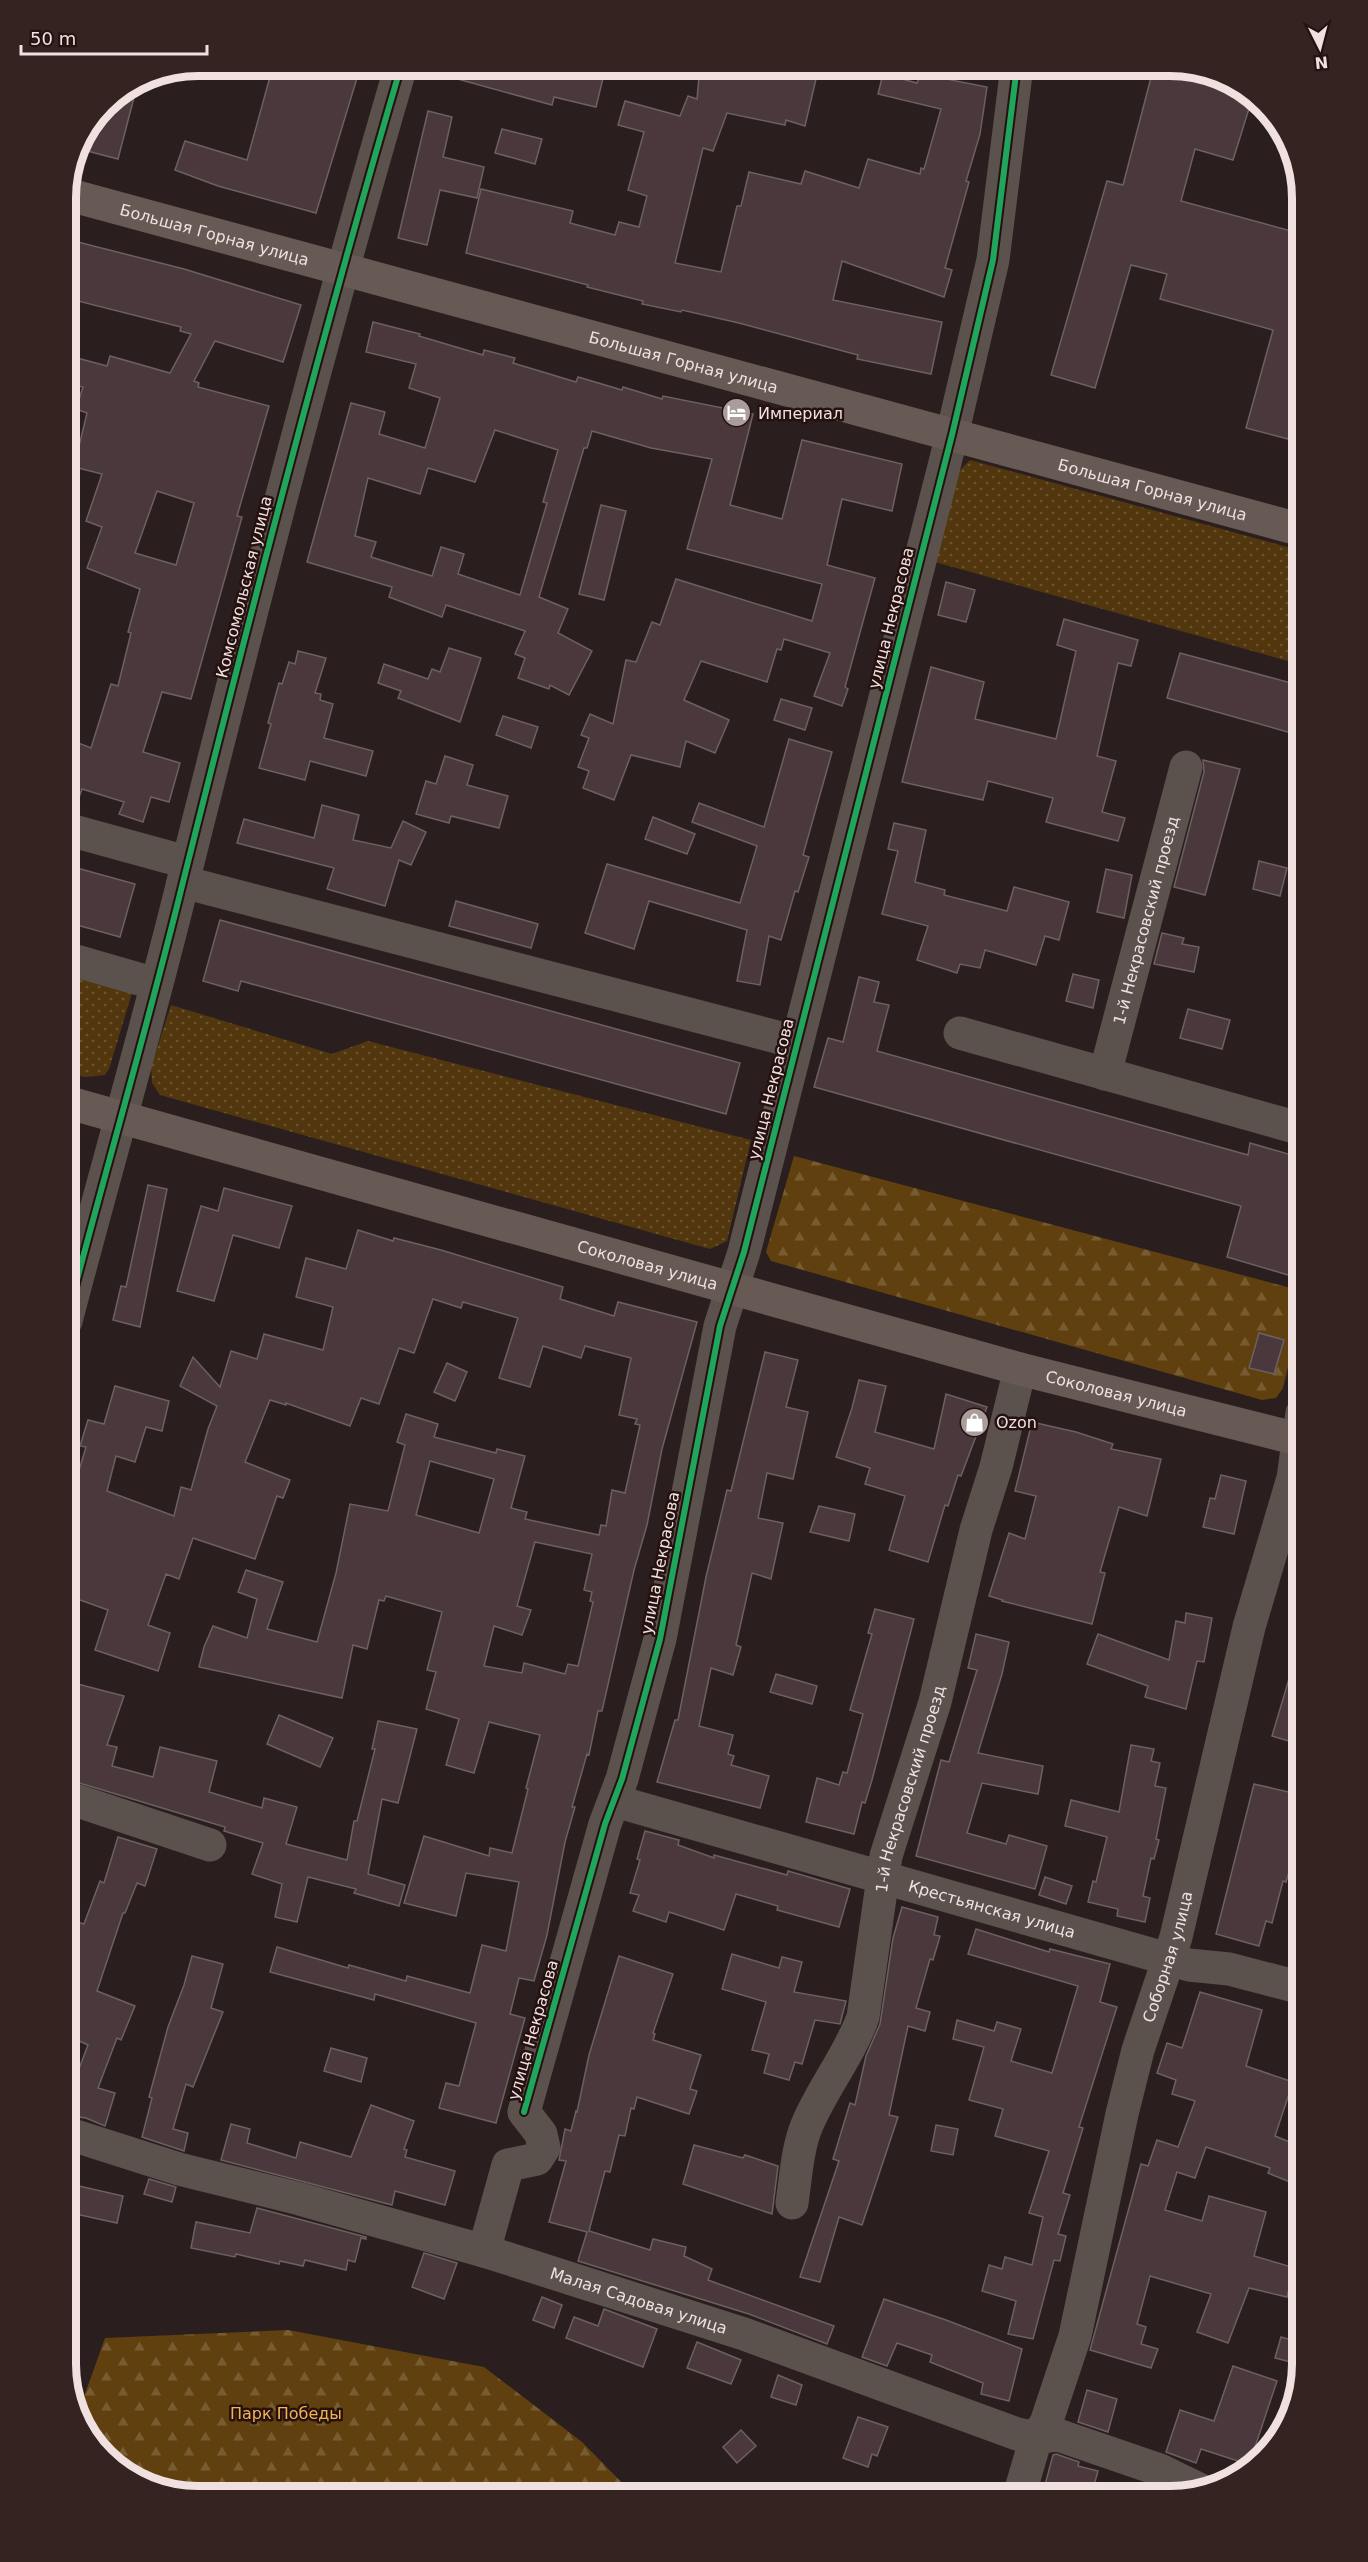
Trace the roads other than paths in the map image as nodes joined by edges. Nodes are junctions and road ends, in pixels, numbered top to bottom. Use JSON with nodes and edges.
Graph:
{"nodes":[{"id":1,"x":398,"y":77,"type":"edge"},
{"id":2,"x":1016,"y":77,"type":"edge"},
{"id":3,"x":77,"y":197,"type":"edge"},
{"id":4,"x":341,"y":270,"type":"junction"},
{"id":5,"x":952,"y":435,"type":"junction"},
{"id":6,"x":1292,"y":527,"type":"edge"},
{"id":7,"x":1186,"y":766,"type":"dead end"},
{"id":8,"x":77,"y":833,"type":"edge"},
{"id":9,"x":185,"y":872,"type":"junction"},
{"id":10,"x":77,"y":961,"type":"edge"},
{"id":11,"x":156,"y":984,"type":"junction"},
{"id":12,"x":960,"y":1033,"type":"dead end"},
{"id":13,"x":796,"y":1042,"type":"junction"},
{"id":14,"x":1105,"y":1074,"type":"junction"},
{"id":15,"x":77,"y":1105,"type":"edge"},
{"id":16,"x":119,"y":1116,"type":"junction"},
{"id":17,"x":1292,"y":1126,"type":"edge"},
{"id":18,"x":76,"y":1280,"type":"edge"},
{"id":19,"x":732,"y":1288,"type":"junction"},
{"id":20,"x":1020,"y":1369,"type":"junction"},
{"id":21,"x":1292,"y":1429,"type":"edge"},
{"id":22,"x":1292,"y":1481,"type":"edge"},
{"id":23,"x":76,"y":1800,"type":"edge"},
{"id":24,"x":615,"y":1801,"type":"junction"},
{"id":25,"x":210,"y":1845,"type":"dead end"},
{"id":26,"x":881,"y":1877,"type":"junction"},
{"id":27,"x":1170,"y":1959,"type":"junction"},
{"id":28,"x":1292,"y":1985,"type":"edge"},
{"id":29,"x":76,"y":2136,"type":"edge"},
{"id":30,"x":792,"y":2203,"type":"dead end"},
{"id":31,"x":484,"y":2251,"type":"junction"},
{"id":32,"x":1036,"y":2438,"type":"junction"},
{"id":33,"x":1188,"y":2484,"type":"edge"},
{"id":34,"x":1022,"y":2486,"type":"edge"}],
"edges":[{"from":1,"to":4,"type":"street","name":"Комсомольская улица"},
{"from":2,"to":5,"type":"street","name":"улица Некрасова"},
{"from":3,"to":4,"type":"main road","name":"Большая Горная улица"},
{"from":4,"to":5,"type":"main road","name":"Большая Горная улица"},
{"from":4,"to":9,"type":"street","name":"Комсомольская улица"},
{"from":5,"to":6,"type":"main road","name":"Большая Горная улица"},
{"from":5,"to":13,"type":"street","name":"улица Некрасова"},
{"from":7,"to":14,"type":"street","name":"1-й Некрасовский проезд"},
{"from":8,"to":9,"type":"street"},
{"from":9,"to":11,"type":"street","name":"Комсомольская улица"},
{"from":9,"to":13,"type":"street"},
{"from":10,"to":11,"type":"street"},
{"from":11,"to":16,"type":"street","name":"Комсомольская улица"},
{"from":12,"to":14,"type":"street"},
{"from":13,"to":19,"type":"street","name":"улица Некрасова"},
{"from":14,"to":17,"type":"street"},
{"from":15,"to":16,"type":"main road","name":"Соколовая улица"},
{"from":16,"to":18,"type":"street","name":"Комсомольская улица"},
{"from":16,"to":19,"type":"main road","name":"Соколовая улица"},
{"from":19,"to":20,"type":"main road","name":"Соколовая улица"},
{"from":19,"to":24,"type":"street","name":"улица Некрасова"},
{"from":20,"to":21,"type":"main road","name":"Соколовая улица"},
{"from":20,"to":26,"type":"street","name":"1-й Некрасовский проезд"},
{"from":22,"to":27,"type":"street","name":"Соборная улица"},
{"from":23,"to":25,"type":"street"},
{"from":24,"to":26,"type":"street","name":"Крестьянская улица"},
{"from":24,"to":31,"type":"street","name":"улица Некрасова"},
{"from":26,"to":27,"type":"street","name":"Крестьянская улица"},
{"from":26,"to":30,"type":"street","name":"1-й Некрасовский проезд"},
{"from":27,"to":28,"type":"street","name":"Крестьянская улица"},
{"from":27,"to":32,"type":"street","name":"Соборная улица"},
{"from":29,"to":31,"type":"street","name":"Малая Садовая улица"},
{"from":31,"to":32,"type":"street","name":"Малая Садовая улица"},
{"from":32,"to":33,"type":"street","name":"Малая Садовая улица"},
{"from":32,"to":34,"type":"street","name":"Соборная улица"}]}
